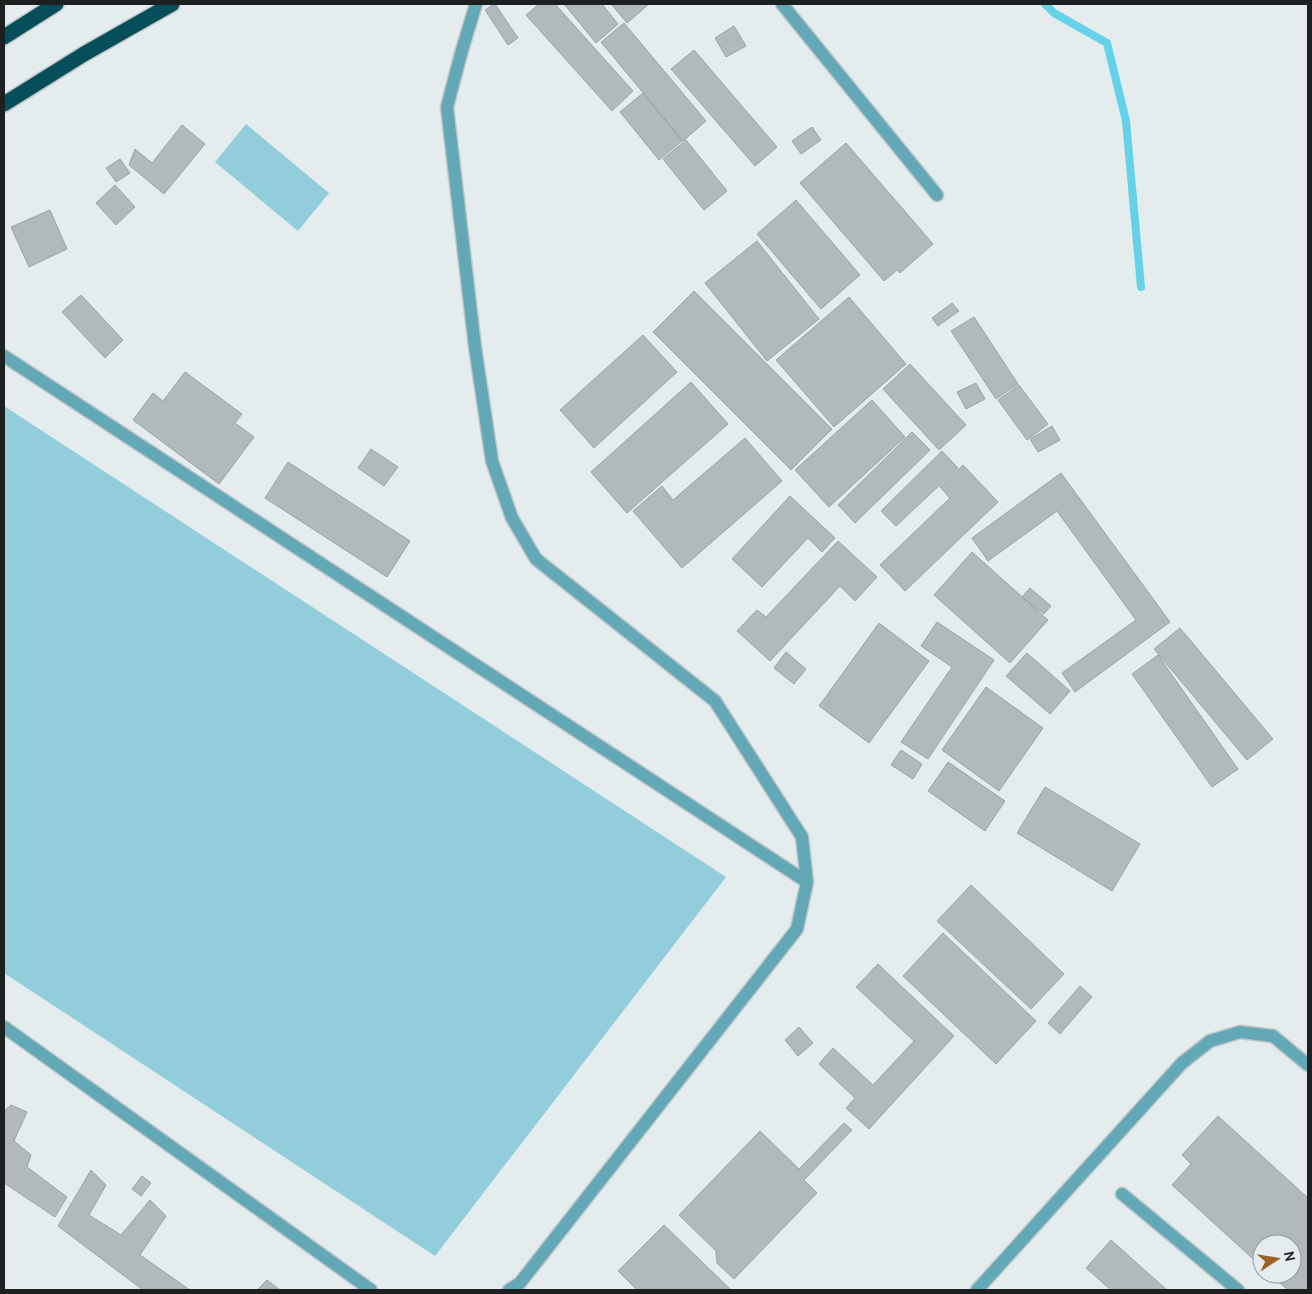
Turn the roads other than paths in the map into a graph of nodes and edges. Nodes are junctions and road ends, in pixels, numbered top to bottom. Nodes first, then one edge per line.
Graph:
1 (54, 4) edge
2 (172, 4) edge
3 (476, 4) edge
4 (782, 4) edge
5 (4, 31) edge
6 (4, 37) edge
7 (4, 104) edge
8 (937, 195) dead end
9 (4, 356) edge
10 (808, 882) junction
11 (4, 1027) edge
12 (1308, 1065) edge
13 (1122, 1194) dead end
14 (372, 1290) edge
15 (509, 1290) edge
16 (977, 1290) edge
17 (1238, 1290) edge

1 - 5 highway
1 - 6 highway
2 - 7 highway
3 - 10 street
4 - 8 street
9 - 10 street
10 - 15 street
11 - 14 street
12 - 16 street
13 - 17 street

